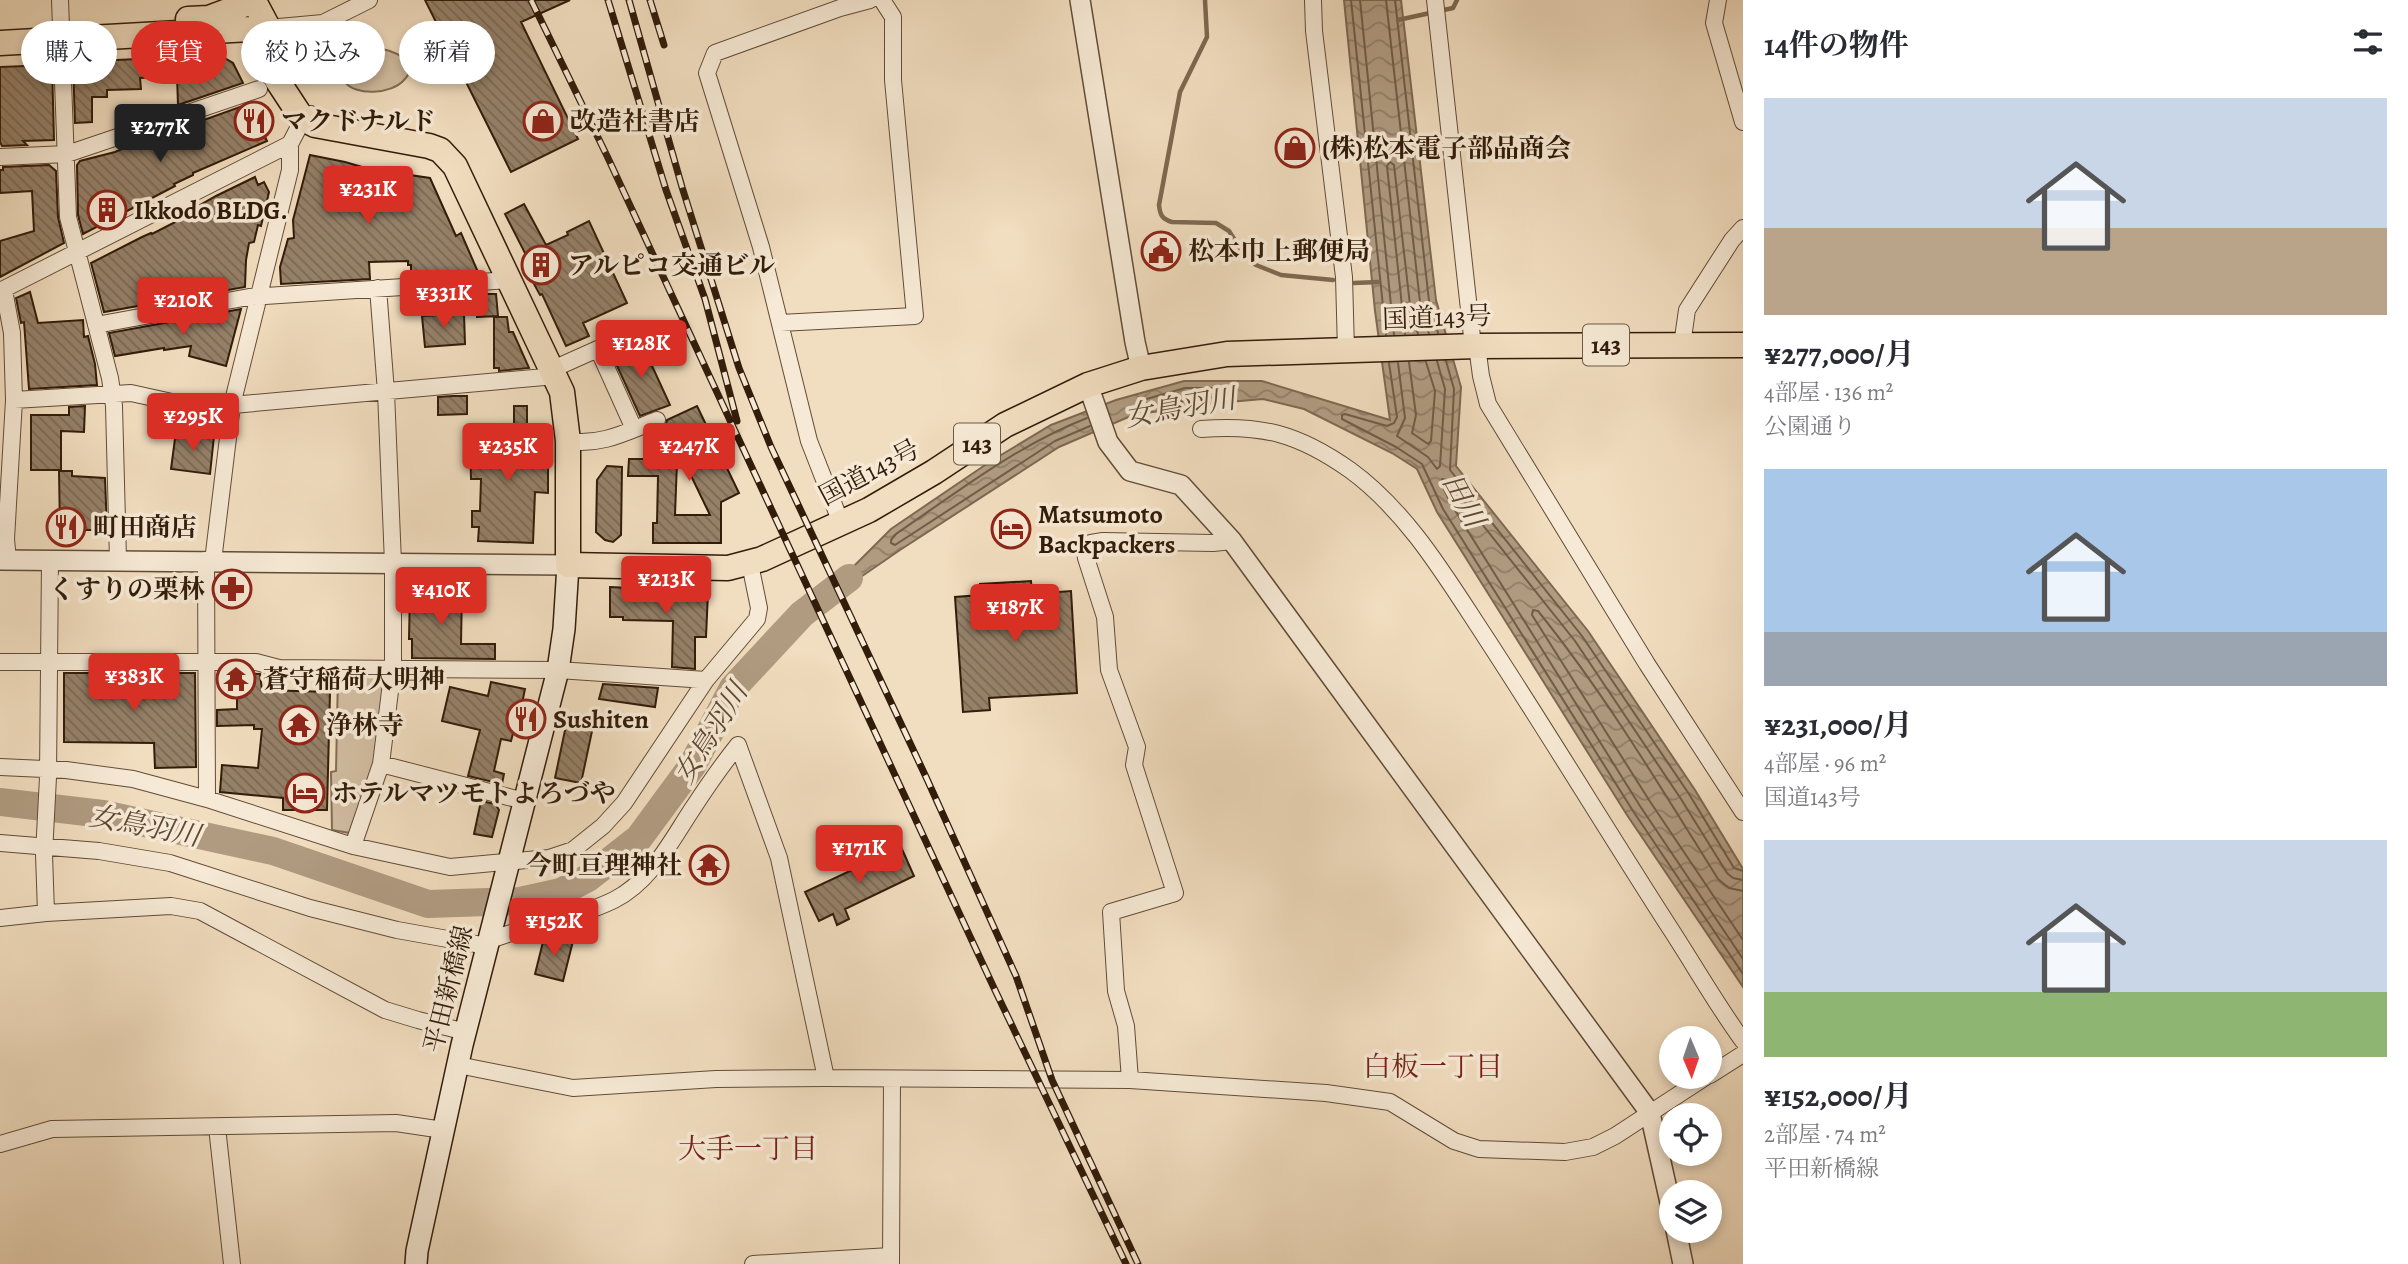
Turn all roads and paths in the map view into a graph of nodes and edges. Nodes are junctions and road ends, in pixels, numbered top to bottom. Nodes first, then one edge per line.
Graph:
1 (60, 0) edge
2 (369, 0) edge
3 (870, 0) edge
4 (882, 0) edge
5 (1080, 0) edge
6 (1313, 0) edge
7 (1435, 0) edge
8 (1718, 0) edge
9 (247, 2) edge
10 (61, 21) edge
11 (255, 21) edge
12 (327, 21) edge
13 (117, 27) edge
14 (0, 29) edge
15 (241, 29) edge
16 (21, 30) edge
17 (117, 32) edge
18 (21, 40) edge
19 (0, 43) edge
20 (64, 84) edge
21 (293, 84) edge
22 (259, 89) dead end
23 (314, 119) junction
24 (1743, 122) edge
25 (290, 144) junction
26 (67, 154) junction
27 (0, 157) edge
28 (1743, 228) edge
29 (76, 251) junction
30 (511, 280) junction
31 (378, 288) junction
32 (2, 290) edge
33 (259, 296) junction
34 (780, 323) junction
35 (96, 325) junction
36 (629, 335) dead end
37 (1682, 345) junction
38 (1743, 345) edge
39 (1473, 346) junction
40 (598, 349) junction
41 (1351, 350) junction
42 (1141, 368) junction
43 (554, 373) junction
44 (386, 392) junction
45 (1091, 392) junction
46 (112, 395) junction
47 (14, 400) junction
48 (232, 405) junction
49 (657, 420) dead end
50 (634, 429) junction
51 (1200, 429) dead end
52 (568, 441) junction
53 (841, 523) junction
54 (1232, 541) junction
55 (4, 560) edge
56 (50, 560) junction
57 (118, 560) junction
58 (210, 561) junction
59 (393, 563) junction
60 (750, 564) junction
61 (568, 565) junction
62 (50, 662) junction
63 (0, 663) edge
64 (208, 663) junction
65 (393, 667) junction
66 (558, 670) junction
67 (706, 680) junction
68 (381, 764) junction
69 (0, 767) edge
70 (48, 777) junction
71 (207, 799) junction
72 (524, 801) junction
73 (1743, 812) edge
74 (45, 842) junction
75 (0, 843) edge
76 (353, 845) junction
77 (506, 869) junction
78 (46, 913) junction
79 (0, 918) edge
80 (489, 938) junction
81 (466, 1032) junction
82 (1743, 1041) edge
83 (1743, 1054) edge
84 (458, 1065) junction
85 (1722, 1067) edge
86 (825, 1078) junction
87 (892, 1080) junction
88 (1130, 1080) junction
89 (1687, 1089) edge
90 (1650, 1112) junction
91 (217, 1127) junction
92 (443, 1130) junction
93 (0, 1144) edge
94 (1665, 1180) edge
95 (1679, 1243) edge
96 (891, 1260) edge
97 (232, 1264) edge
98 (416, 1264) edge
99 (753, 1264) edge
100 (1683, 1264) edge

1 - 10 street
2 - 12 street
3 - 34 street
4 - 34 street
5 - 42 street
6 - 41 street
7 - 39 street
8 - 24 street
9 - 11 highway
9 - 13 highway
14 - 16 highway
15 - 17 highway
18 - 19 highway
20 - 26 street
21 - 23 highway
22 - 26 street
23 - 25 street
23 - 30 highway
25 - 29 street
25 - 33 street
26 - 27 street
26 - 29 street
28 - 37 street
29 - 32 street
29 - 35 street
30 - 31 street
30 - 43 highway
31 - 33 street
31 - 44 street
32 - 47 street
33 - 35 street
33 - 48 street
34 - 53 street
35 - 46 street
36 - 40 street
37 - 38 highway, 国道143号 / 143
37 - 39 highway, 国道143号 / 143
39 - 41 highway, 国道143号 / 143
39 - 73 street
40 - 43 street
40 - 50 street
41 - 42 highway, 国道143号 / 143
42 - 45 highway, 国道143号 / 143
43 - 44 street
43 - 52 highway
44 - 48 street
44 - 59 street
45 - 53 highway, 国道143号 / 143
45 - 54 street
46 - 47 street
46 - 48 street
46 - 57 street
47 - 55 street
48 - 58 street
49 - 50 street
50 - 52 street
51 - 82 street
52 - 61 highway
53 - 60 highway, 国道143号 / 143
54 - 88 street
54 - 90 street
55 - 56 street
56 - 57 street
56 - 62 street
57 - 58 street
58 - 59 street
58 - 64 street
59 - 61 street
59 - 65 street
60 - 61 highway, 国道143号 / 143
60 - 67 street
61 - 66 main road, 平田新橋線
62 - 63 street
62 - 64 street
62 - 70 street
64 - 65 street
64 - 71 street
65 - 66 street
65 - 68 street
66 - 67 street
66 - 72 main road, 平田新橋線
67 - 77 street
68 - 72 street
68 - 76 street
69 - 70 street
70 - 71 street
70 - 74 street
71 - 76 street
72 - 77 main road, 平田新橋線
74 - 75 street
74 - 78 street
74 - 80 street
76 - 77 street
77 - 80 main road, 平田新橋線
78 - 79 street
78 - 81 street
80 - 81 main road, 平田新橋線
80 - 86 street
81 - 84 main road, 平田新橋線
83 - 85 street
84 - 86 street
84 - 92 main road, 平田新橋線
86 - 87 street
87 - 88 street
87 - 96 street
88 - 90 street
89 - 90 street
90 - 94 street
91 - 92 street
91 - 93 street
91 - 97 street
92 - 98 main road, 平田新橋線
95 - 100 street
96 - 99 street

